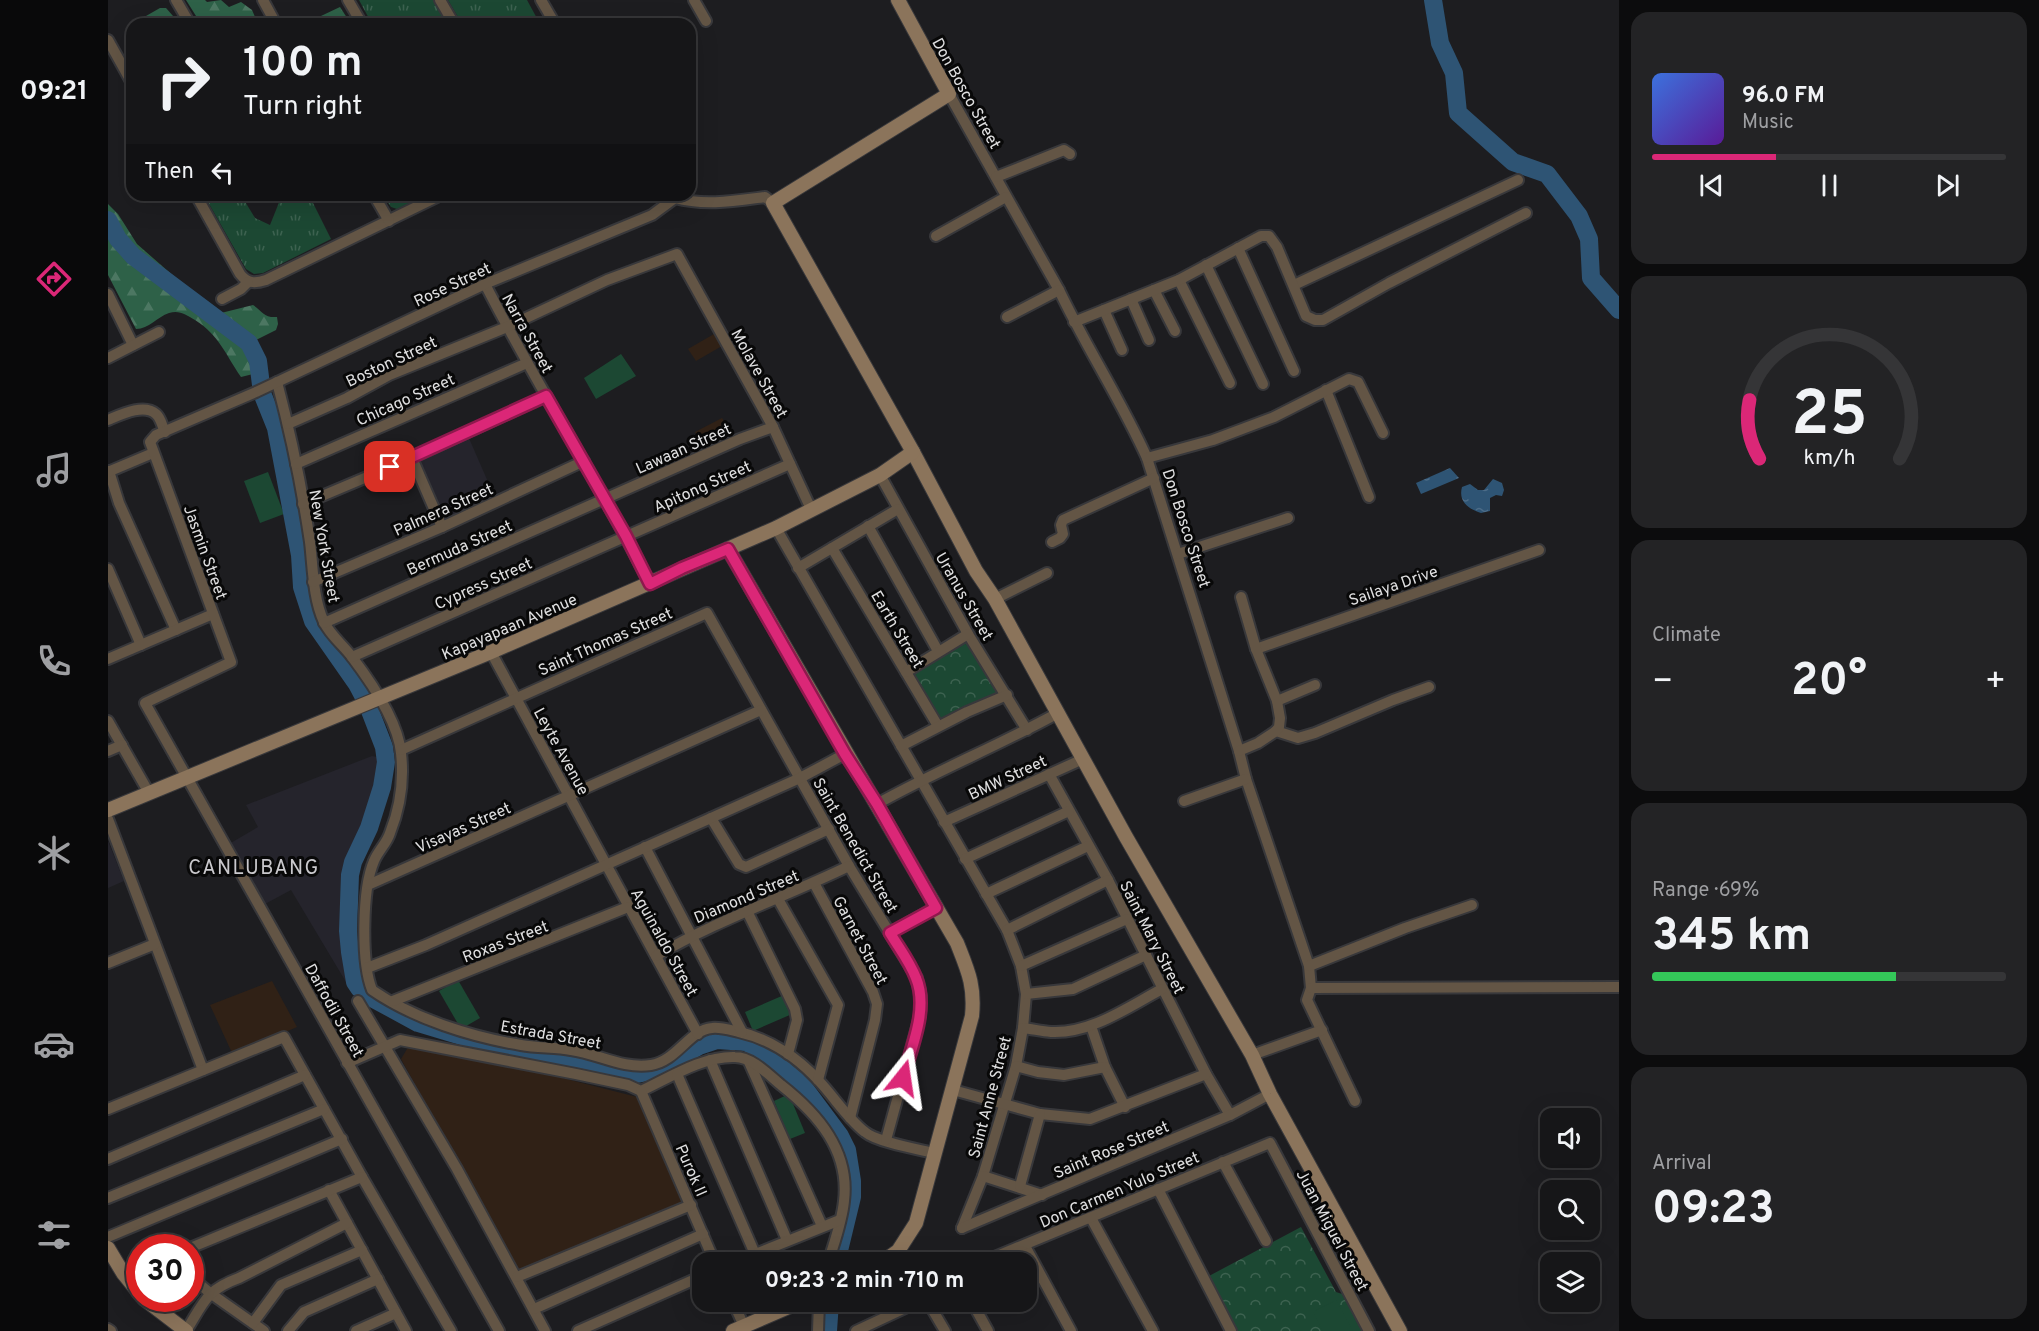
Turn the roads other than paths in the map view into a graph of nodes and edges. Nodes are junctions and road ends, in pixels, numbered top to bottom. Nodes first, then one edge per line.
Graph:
1 (176, 0) edge
2 (263, 0) edge
3 (348, 0) edge
4 (440, 0) edge
5 (541, 0) edge
6 (694, 0) edge
7 (898, 0) edge
8 (186, 18) edge
9 (273, 18) edge
10 (358, 18) edge
11 (450, 18) edge
12 (552, 18) edge
13 (706, 21) dead end
14 (108, 40) edge
15 (126, 72) edge
16 (949, 94) junction
17 (1070, 154) dead end
18 (996, 177) junction
19 (1518, 180) dead end
20 (1006, 197) junction
21 (198, 201) edge
22 (377, 201) edge
23 (429, 201) edge
24 (671, 201) edge
25 (687, 201) edge
26 (772, 203) junction
27 (1526, 213) dead end
28 (389, 221) junction
29 (936, 236) dead end
30 (1238, 248) junction
31 (677, 254) joint
32 (1206, 265) junction
33 (1179, 280) junction
34 (248, 282) junction
35 (485, 284) junction
36 (1294, 285) junction
37 (1059, 290) junction
38 (1154, 290) junction
39 (108, 294) edge
40 (222, 299) dead end
41 (1131, 299) junction
42 (1104, 310) junction
43 (1007, 317) dead end
44 (1074, 322) junction
45 (507, 327) junction
46 (1174, 331) dead end
47 (159, 332) dead end
48 (1149, 340) dead end
49 (133, 345) junction
50 (1122, 350) dead end
51 (108, 358) edge
52 (527, 363) junction
53 (1294, 371) dead end
54 (1230, 383) dead end
55 (272, 384) junction
56 (1263, 384) dead end
57 (1326, 390) junction
58 (546, 396) junction
59 (108, 420) edge
60 (288, 424) junction
61 (773, 427) junction
62 (165, 432) junction
63 (1383, 433) dead end
64 (913, 452) junction
65 (153, 453) junction
66 (412, 458) junction
67 (1148, 458) junction
68 (584, 461) junction
69 (296, 464) junction
70 (790, 464) junction
71 (109, 472) edge
72 (880, 475) junction
73 (1154, 478) junction
74 (1369, 497) dead end
75 (606, 499) junction
76 (303, 504) junction
77 (811, 509) junction
78 (898, 509) junction
79 (1288, 518) dead end
80 (867, 526) junction
81 (442, 527) junction
82 (776, 528) junction
83 (626, 536) junction
84 (1052, 542) dead end
85 (832, 548) junction
86 (728, 549) junction
87 (1539, 550) dead end
88 (1178, 554) junction
89 (798, 568) junction
90 (108, 569) edge
91 (1047, 573) dead end
92 (314, 582) junction
93 (650, 584) junction
94 (1240, 597) dead end
95 (994, 599) junction
96 (707, 613) joint
97 (213, 614) junction
98 (324, 623) junction
99 (176, 630) junction
100 (968, 634) junction
101 (141, 645) junction
102 (1256, 649) junction
103 (938, 651) junction
104 (490, 652) junction
105 (352, 657) junction
106 (108, 659) edge
107 (906, 672) junction
108 (1315, 685) dead end
109 (1429, 687) dead end
110 (1007, 695) junction
111 (516, 697) junction
112 (1277, 701) junction
113 (372, 702) junction
114 (145, 703) joint
115 (761, 710) junction
116 (1058, 714) junction
117 (108, 721) edge
118 (938, 726) junction
119 (1027, 730) junction
120 (1276, 731) junction
121 (122, 745) junction
122 (901, 746) junction
123 (401, 750) junction
124 (108, 751) edge
125 (1239, 751) junction
126 (845, 754) junction
127 (1083, 759) junction
128 (1049, 774) junction
129 (186, 777) junction
130 (800, 778) junction
131 (1246, 779) junction
132 (920, 780) junction
133 (148, 793) junction
134 (570, 795) junction
135 (1184, 801) dead end
136 (877, 804) junction
137 (108, 810) edge
138 (1069, 811) junction
139 (711, 818) junction
140 (108, 819) edge
141 (944, 822) junction
142 (829, 829) junction
143 (1088, 846) junction
144 (645, 847) junction
145 (965, 859) junction
146 (607, 864) junction
147 (849, 866) junction
148 (1108, 880) junction
149 (814, 883) junction
150 (368, 885) junction
151 (986, 894) junction
152 (778, 898) junction
153 (1472, 905) dead end
154 (628, 908) junction
155 (936, 908) junction
156 (747, 911) junction
157 (1127, 919) junction
158 (1007, 930) junction
159 (890, 933) junction
160 (690, 936) junction
161 (155, 944) junction
162 (1146, 955) junction
163 (656, 956) junction
164 (108, 963) edge
165 (1021, 966) junction
166 (1309, 966) junction
167 (367, 968) junction
168 (1619, 987) edge
169 (1311, 988) junction
170 (1162, 989) junction
171 (1026, 994) junction
172 (358, 1001) dead end
173 (393, 1001) junction
174 (1091, 1026) junction
175 (1023, 1028) junction
176 (1322, 1030) junction
177 (742, 1032) junction
178 (698, 1034) junction
179 (384, 1047) junction
180 (788, 1054) junction
181 (1252, 1055) junction
182 (710, 1060) junction
183 (749, 1061) junction
184 (347, 1063) junction
185 (1016, 1066) junction
186 (1105, 1067) junction
187 (202, 1070) junction
188 (677, 1074) junction
189 (1206, 1074) junction
190 (305, 1075) junction
191 (818, 1080) junction
192 (953, 1090) junction
193 (641, 1091) junction
194 (1270, 1094) junction
195 (1355, 1101) dead end
196 (1003, 1105) junction
197 (1125, 1107) junction
198 (108, 1109) edge
199 (324, 1109) junction
200 (1040, 1114) junction
201 (1230, 1115) junction
202 (850, 1118) junction
203 (342, 1139) junction
204 (886, 1140) junction
205 (1270, 1143) joint
206 (934, 1153) junction
207 (108, 1159) edge
208 (1223, 1162) junction
209 (983, 1176) junction
210 (362, 1177) junction
211 (1020, 1186) junction
212 (1158, 1189) junction
213 (329, 1190) junction
214 (1042, 1195) junction
215 (108, 1198) edge
216 (691, 1205) junction
217 (1091, 1218) junction
218 (840, 1220) junction
219 (347, 1223) junction
220 (822, 1226) junction
221 (962, 1228) joint
222 (703, 1234) junction
223 (108, 1237) edge
224 (787, 1240) junction
225 (1266, 1241) dead end
226 (204, 1242) edge
227 (1025, 1246) junction
228 (108, 1248) edge
229 (362, 1250) junction
230 (710, 1252) edge
231 (754, 1252) edge
232 (760, 1252) edge
233 (831, 1252) edge
234 (904, 1252) edge
235 (1009, 1252) edge
236 (126, 1275) edge
237 (517, 1277) junction
238 (378, 1279) junction
239 (692, 1280) edge
240 (204, 1288) edge
241 (210, 1293) junction
242 (534, 1309) junction
243 (161, 1312) edge
244 (735, 1312) edge
245 (778, 1312) edge
246 (819, 1312) edge
247 (897, 1312) edge
248 (934, 1312) edge
249 (978, 1312) edge
250 (396, 1313) junction
251 (252, 1323) junction
252 (739, 1329) edge
253 (186, 1331) edge
254 (264, 1331) edge
255 (288, 1331) edge
256 (356, 1331) edge
257 (406, 1331) edge
258 (451, 1331) edge
259 (499, 1331) edge
260 (545, 1331) edge
261 (578, 1331) edge
262 (818, 1331) edge
263 (856, 1331) edge
264 (945, 1331) edge
265 (988, 1331) edge
266 (1071, 1331) edge
267 (1153, 1331) edge
268 (1231, 1331) edge
269 (1369, 1331) edge
270 (1400, 1331) edge

1 - 8 street
2 - 9 street
3 - 10 street
4 - 11 street
5 - 12 street
6 - 13 street
7 - 16 street, Don Bosco Street
14 - 15 street
16 - 18 street, Don Bosco Street
16 - 26 street
17 - 18 street
18 - 20 street, Don Bosco Street
19 - 36 street
20 - 29 street
20 - 37 street, Don Bosco Street
21 - 34 street
22 - 28 street
23 - 28 street
24 - 35 street, Rose Street
25 - 26 street, Rose Street
26 - 64 street
27 - 36 street
28 - 34 street
30 - 32 street
30 - 36 street
30 - 53 street
31 - 45 street, Boston Street
31 - 61 street, Molave Street
32 - 33 street
32 - 56 street
33 - 38 street
33 - 54 street
34 - 40 street
35 - 45 street, Narra Street
35 - 55 street, Rose Street
37 - 43 street
37 - 44 street, Don Bosco Street
38 - 41 street
38 - 46 street
39 - 49 street
41 - 42 street
41 - 48 street
42 - 44 street
42 - 50 street
44 - 67 street, Don Bosco Street
45 - 52 street, Narra Street
45 - 60 street, Boston Street
47 - 49 street
49 - 51 street
52 - 58 street, Narra Street
52 - 69 street, Chicago Street
55 - 60 street, New York Street
55 - 62 street, Rose Street
57 - 63 street
57 - 67 street
57 - 74 street
58 - 66 street
58 - 68 street, Narra Street
59 - 62 street
60 - 69 street, New York Street
61 - 70 street, Molave Street
61 - 75 street, Lawaan Street
62 - 65 street
64 - 72 street, Kapayapaan Avenue
64 - 95 street
65 - 71 street
65 - 97 street, Jasmin Street
66 - 76 street
66 - 81 street
67 - 73 street, Don Bosco Street
68 - 75 street, Narra Street
68 - 81 street, Palmera Street
69 - 76 street, New York Street
70 - 77 street, Molave Street
70 - 83 street, Apitong Street
71 - 99 street
72 - 77 street, Kapayapaan Avenue
72 - 78 street, Uranus Street
73 - 84 street
73 - 88 street, Don Bosco Street
75 - 83 street, Narra Street
75 - 98 street, Bermuda Street
76 - 92 street, New York Street
77 - 82 street, Kapayapaan Avenue
78 - 80 street
78 - 100 street, Uranus Street
79 - 88 street
80 - 85 street
80 - 103 street
81 - 92 street, Palmera Street
82 - 86 street, Kapayapaan Avenue
82 - 89 street, Saint Anne Street
83 - 93 street, Narra Street
83 - 105 street, Cypress Street
85 - 89 street
85 - 107 street, Earth Street
86 - 93 street, Kapayapaan Avenue
86 - 126 street
87 - 102 street, Sailaya Drive
88 - 125 street, Don Bosco Street
89 - 122 street, Saint Anne Street
90 - 101 street
91 - 95 street
92 - 98 street, New York Street
93 - 104 street, Kapayapaan Avenue
94 - 102 street
95 - 116 street
96 - 111 street, Saint Thomas Street
96 - 115 street, Saint Benedict Street
97 - 99 street
97 - 114 street, Jasmin Street
98 - 105 street, New York Street
99 - 101 street
100 - 103 street
100 - 110 street, Uranus Street
101 - 106 street
102 - 112 street
103 - 107 street
104 - 111 street, Leyte Avenue
104 - 113 street, Kapayapaan Avenue
105 - 113 street, New York Street
107 - 118 street, Earth Street
108 - 112 street
109 - 120 street
110 - 118 street
110 - 119 street, Uranus Street
111 - 123 street, Saint Thomas Street
111 - 134 street, Leyte Avenue
112 - 120 street
113 - 123 street, New York Street
113 - 129 street, Kapayapaan Avenue
114 - 129 street, Daffodil Street
115 - 130 street, Saint Benedict Street
115 - 134 street, Visayas Street
116 - 119 street
116 - 127 street
117 - 121 street
118 - 122 street
119 - 132 street
120 - 125 street
121 - 124 street
121 - 133 street
122 - 132 street, Saint Anne Street
123 - 150 street, New York Street
125 - 131 street, Don Bosco Street
126 - 130 street
126 - 136 street
127 - 128 street, BMW Street
127 - 181 street
128 - 138 street, Saint Mary Street
128 - 141 street, BMW Street
129 - 133 street, Kapayapaan Avenue
129 - 184 street, Daffodil Street
130 - 139 street
130 - 142 street, Saint Benedict Street
131 - 135 street
131 - 166 street, Don Bosco Street
132 - 136 street
132 - 141 street, Saint Anne Street
133 - 137 street, Kapayapaan Avenue
134 - 146 street, Leyte Avenue
134 - 150 street, Visayas Street
136 - 155 street
138 - 143 street, Saint Mary Street
138 - 145 street
139 - 142 street
139 - 144 street
140 - 161 street
141 - 145 street, Saint Anne Street
142 - 147 street, Saint Benedict Street
143 - 148 street, Saint Mary Street
143 - 151 street
144 - 146 street
144 - 160 street
145 - 151 street, Saint Anne Street
146 - 154 street, Aguinaldo Street
146 - 167 street
147 - 149 street, Diamond Street
147 - 159 street, Saint Benedict Street
148 - 157 street, Saint Mary Street
148 - 158 street
149 - 152 street, Diamond Street
149 - 202 street, Garnet Street
150 - 167 street, Estrada Street
151 - 158 street, Saint Anne Street
152 - 156 street, Diamond Street
152 - 191 street
153 - 166 street
154 - 163 street, Aguinaldo Street
154 - 173 street, Roxas Street
155 - 159 street
155 - 192 street
156 - 160 street, Diamond Street
156 - 180 street
157 - 162 street, Saint Mary Street
157 - 165 street
158 - 165 street, Saint Anne Street
159 - 204 street, Saint Benedict Street
160 - 163 street, Diamond Street
160 - 177 street
161 - 164 street
161 - 187 street
162 - 170 street, Saint Mary Street
162 - 171 street
163 - 178 street, Aguinaldo Street
165 - 171 street, Saint Anne Street
166 - 169 street, Don Bosco Street
167 - 173 street, Estrada Street
168 - 169 street
169 - 176 street, Don Bosco Street
170 - 174 street
170 - 189 street, Saint Mary Street
171 - 175 street, Saint Anne Street
172 - 179 street
173 - 178 street, Estrada Street
174 - 175 street
174 - 186 street
175 - 185 street, Saint Anne Street
176 - 181 street
176 - 195 street, Don Bosco Street
177 - 178 street
177 - 180 street
179 - 184 street
179 - 193 street
179 - 237 street
180 - 191 street
181 - 194 street
182 - 183 street
182 - 188 street
182 - 224 street
183 - 218 street
183 - 220 street
184 - 259 street, Daffodil Street
185 - 186 street
185 - 196 street, Saint Anne Street
186 - 197 street
187 - 190 street
187 - 198 street
188 - 193 street
188 - 231 street
189 - 197 street
189 - 201 street, Saint Mary Street
190 - 199 street
190 - 207 street
191 - 202 street
192 - 196 street
192 - 206 street
193 - 216 street, Purok II
194 - 201 street, Saint Rose Street
194 - 270 street
196 - 200 street
196 - 209 street, Saint Anne Street
197 - 200 street
199 - 203 street
199 - 215 street
200 - 211 street
201 - 214 street, Saint Rose Street
202 - 204 street
203 - 210 street
203 - 223 street
204 - 206 street
205 - 208 street, Don Carmen Yulo Street
205 - 269 street, Juan Miguel Street
206 - 234 street
208 - 212 street, Don Carmen Yulo Street
208 - 225 street
209 - 211 street
209 - 221 street, Saint Anne Street
210 - 213 street
210 - 258 street
211 - 214 street
212 - 217 street, Don Carmen Yulo Street
212 - 268 street
213 - 219 street
213 - 226 street
214 - 221 street, Saint Rose Street
216 - 222 street, Purok II
216 - 237 street
217 - 227 street, Don Carmen Yulo Street
217 - 267 street
218 - 220 street
218 - 233 street
219 - 229 street
219 - 241 street
220 - 224 street
222 - 230 street, Purok II
222 - 242 street
224 - 232 street
227 - 235 street, Don Carmen Yulo Street
227 - 266 street
228 - 236 street
229 - 238 street
229 - 251 street
237 - 242 street
238 - 250 street
238 - 255 street
239 - 261 street
240 - 241 street
241 - 251 street
241 - 253 street
242 - 260 street
243 - 253 street
244 - 252 street
245 - 252 street
246 - 262 street
247 - 263 street
248 - 264 street
249 - 265 street
250 - 256 street
250 - 257 street
251 - 254 street

